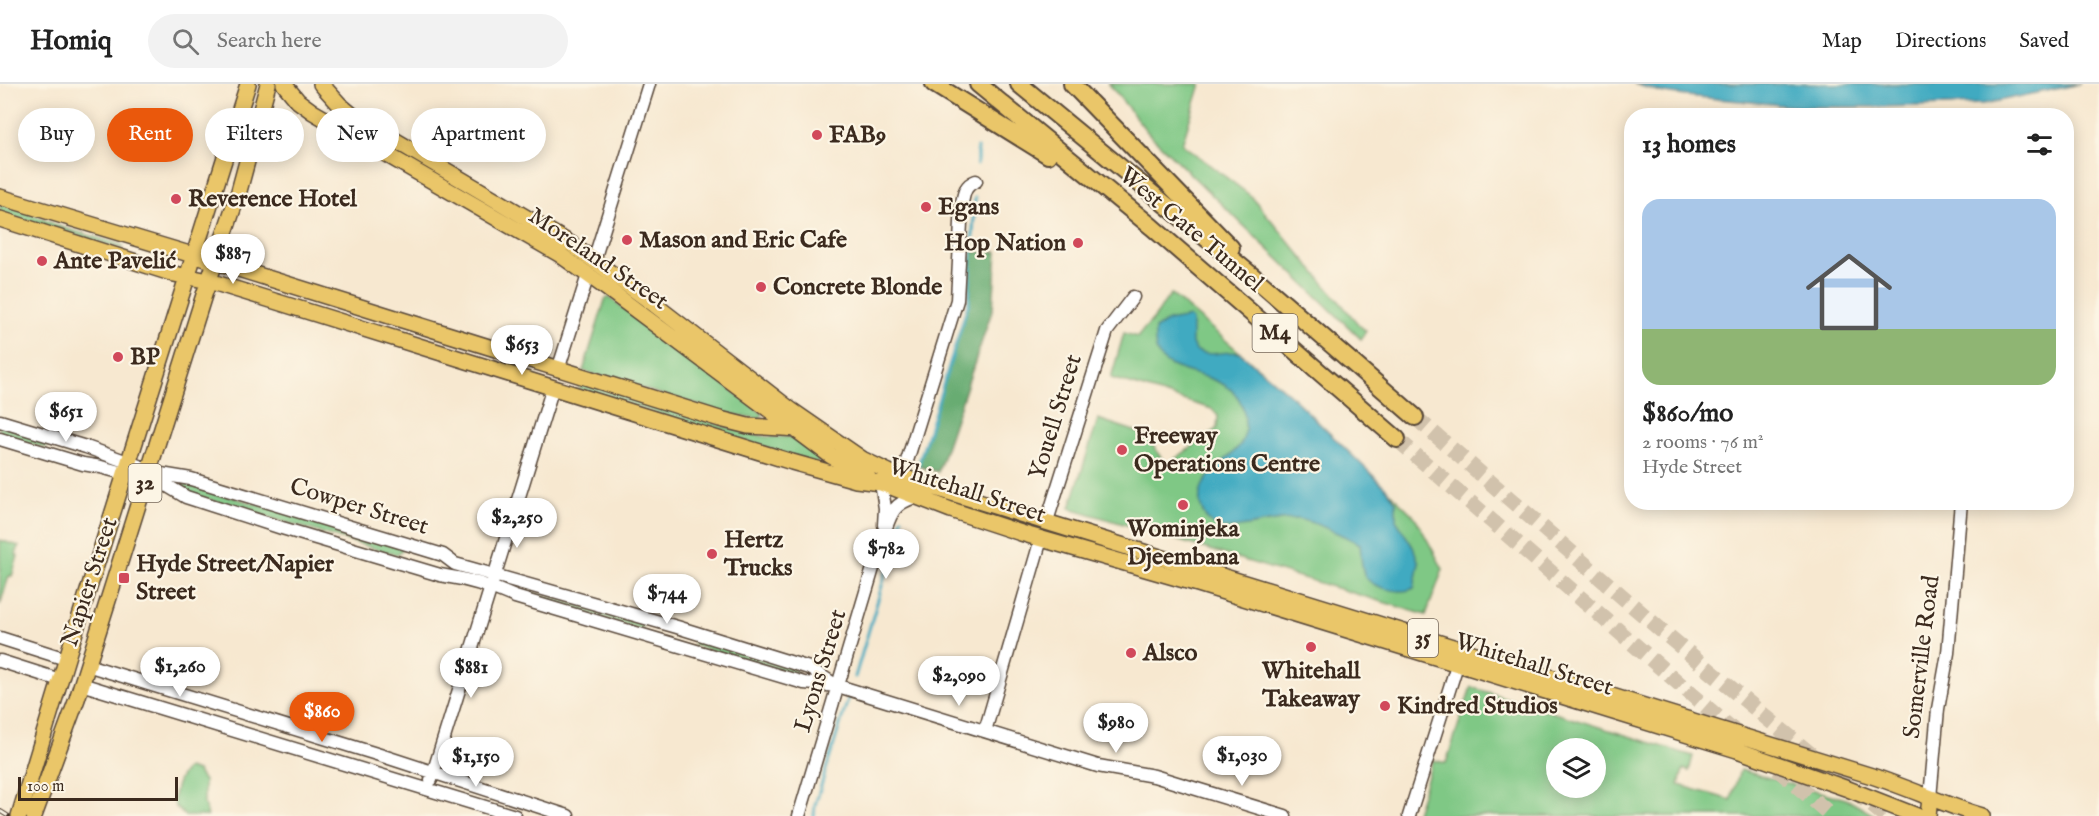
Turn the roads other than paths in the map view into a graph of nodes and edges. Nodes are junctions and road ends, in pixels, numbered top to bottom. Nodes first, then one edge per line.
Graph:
1 (248, 84) edge
2 (268, 84) edge
3 (284, 84) edge
4 (321, 84) edge
5 (650, 84) edge
6 (934, 84) edge
7 (978, 84) edge
8 (1019, 84) edge
9 (1078, 90) edge
10 (1044, 146) junction
11 (976, 181) dead end
12 (0, 197) edge
13 (499, 200) junction
14 (0, 219) edge
15 (134, 237) junction
16 (559, 254) junction
17 (193, 256) junction
18 (128, 259) junction
19 (594, 260) junction
20 (216, 262) junction
21 (588, 275) junction
22 (187, 276) junction
23 (1256, 279) junction
24 (209, 281) junction
25 (1133, 297) dead end
26 (558, 370) junction
27 (553, 387) junction
28 (1415, 417) tunnel mouth
29 (0, 421) edge
30 (793, 429) junction
31 (0, 439) edge
32 (1397, 439) tunnel mouth
33 (60, 440) junction
34 (834, 440) junction
35 (55, 456) junction
36 (126, 468) junction
37 (147, 475) junction
38 (902, 477) junction
39 (881, 483) junction
40 (915, 497) junction
41 (1960, 510) edge
42 (1047, 521) junction
43 (882, 538) junction
44 (1041, 539) junction
45 (492, 581) junction
46 (1250, 584) junction
47 (1246, 600) junction
48 (0, 638) edge
49 (1461, 650) junction
50 (66, 659) junction
51 (0, 661) edge
52 (87, 665) junction
53 (1457, 665) junction
54 (60, 680) junction
55 (81, 684) junction
56 (838, 686) junction
57 (985, 731) junction
58 (432, 773) junction
59 (428, 789) junction
60 (1930, 798) junction
61 (1897, 812) edge
62 (551, 814) edge
63 (19, 816) edge
64 (34, 816) edge
65 (515, 816) edge
66 (567, 816) edge
67 (799, 816) edge
68 (1285, 816) edge
69 (1409, 816) edge
70 (1917, 816) edge
71 (1928, 816) edge
72 (1982, 816) edge

1 - 17 main road, Napier Street / 32
2 - 20 main road, Napier Street / 32
3 - 16 main road, Moreland Street
4 - 13 main road, Moreland Street
5 - 19 street
6 - 10 highway
7 - 10 highway, West Gate Tunnel / M4
8 - 23 highway, West Gate Tunnel / M4
9 - 23 highway
10 - 32 highway, West Gate Tunnel / M4
11 - 38 street
12 - 15 main road, 35
13 - 16 main road
13 - 19 main road, Moreland Street
14 - 18 main road, Whitehall Street / 35
15 - 17 main road, 35
15 - 18 main road
16 - 21 main road, Moreland Street
17 - 20 main road, 35
17 - 22 main road, Napier Street / 32
18 - 22 main road, Whitehall Street / 35
19 - 21 main road
19 - 34 main road, Moreland Street
20 - 24 main road, Napier Street / 32
20 - 26 main road, 35
21 - 26 street
21 - 30 main road, Moreland Street
22 - 24 main road, Whitehall Street / 35
22 - 36 main road, Napier Street / 32
23 - 28 highway, West Gate Tunnel / M4
24 - 27 main road, Whitehall Street / 35
24 - 37 main road, Napier Street / 32
25 - 42 street, Youell Street
26 - 27 main road
26 - 30 main road, 35
27 - 39 main road, Whitehall Street / 35
27 - 45 street
29 - 33 street, Cowper Street
30 - 34 main road, 35
30 - 39 main road, Moreland Street
31 - 35 street, Cowper Street
33 - 35 street
33 - 36 street, Cowper Street
34 - 38 main road, Whitehall Street / 35
35 - 36 street, Cowper Street
36 - 37 street, Cowper Street
36 - 50 main road, Napier Street / 32
37 - 45 street, Cowper Street
37 - 45 street, Cowper Street
37 - 52 main road, Napier Street / 32
38 - 42 main road, Whitehall Street / 35
39 - 40 main road, Whitehall Street / 35
39 - 43 street, Lyons Street
40 - 43 street, Lyons Street
40 - 44 main road, Whitehall Street / 35
41 - 60 street, Somerville Road
42 - 44 main road, Youell Street
42 - 46 main road, Whitehall Street / 35
43 - 56 street, Lyons Street
44 - 47 main road, Whitehall Street / 35
44 - 57 street, Youell Street
45 - 56 street, Cowper Street
45 - 58 street
46 - 47 main road
46 - 49 main road, Whitehall Street / 35
47 - 53 main road, Whitehall Street / 35
48 - 50 street
49 - 53 main road
49 - 60 main road, Whitehall Street / 35
50 - 52 main road
50 - 54 main road, Napier Street / 32
51 - 54 street
52 - 55 main road, Napier Street / 32
52 - 58 street
53 - 61 main road, Whitehall Street / 35
53 - 69 street
54 - 55 main road
54 - 63 main road, Napier Street / 32
55 - 59 street
55 - 64 main road, Napier Street / 32
56 - 57 street, Cowper Street
56 - 67 street, Lyons Street
57 - 68 street, Cowper Street
58 - 59 street
58 - 62 street
59 - 65 street
60 - 71 main road, Somerville Road
60 - 72 main road, Whitehall Street / 35
61 - 70 main road, Whitehall Street / 35
62 - 66 street

